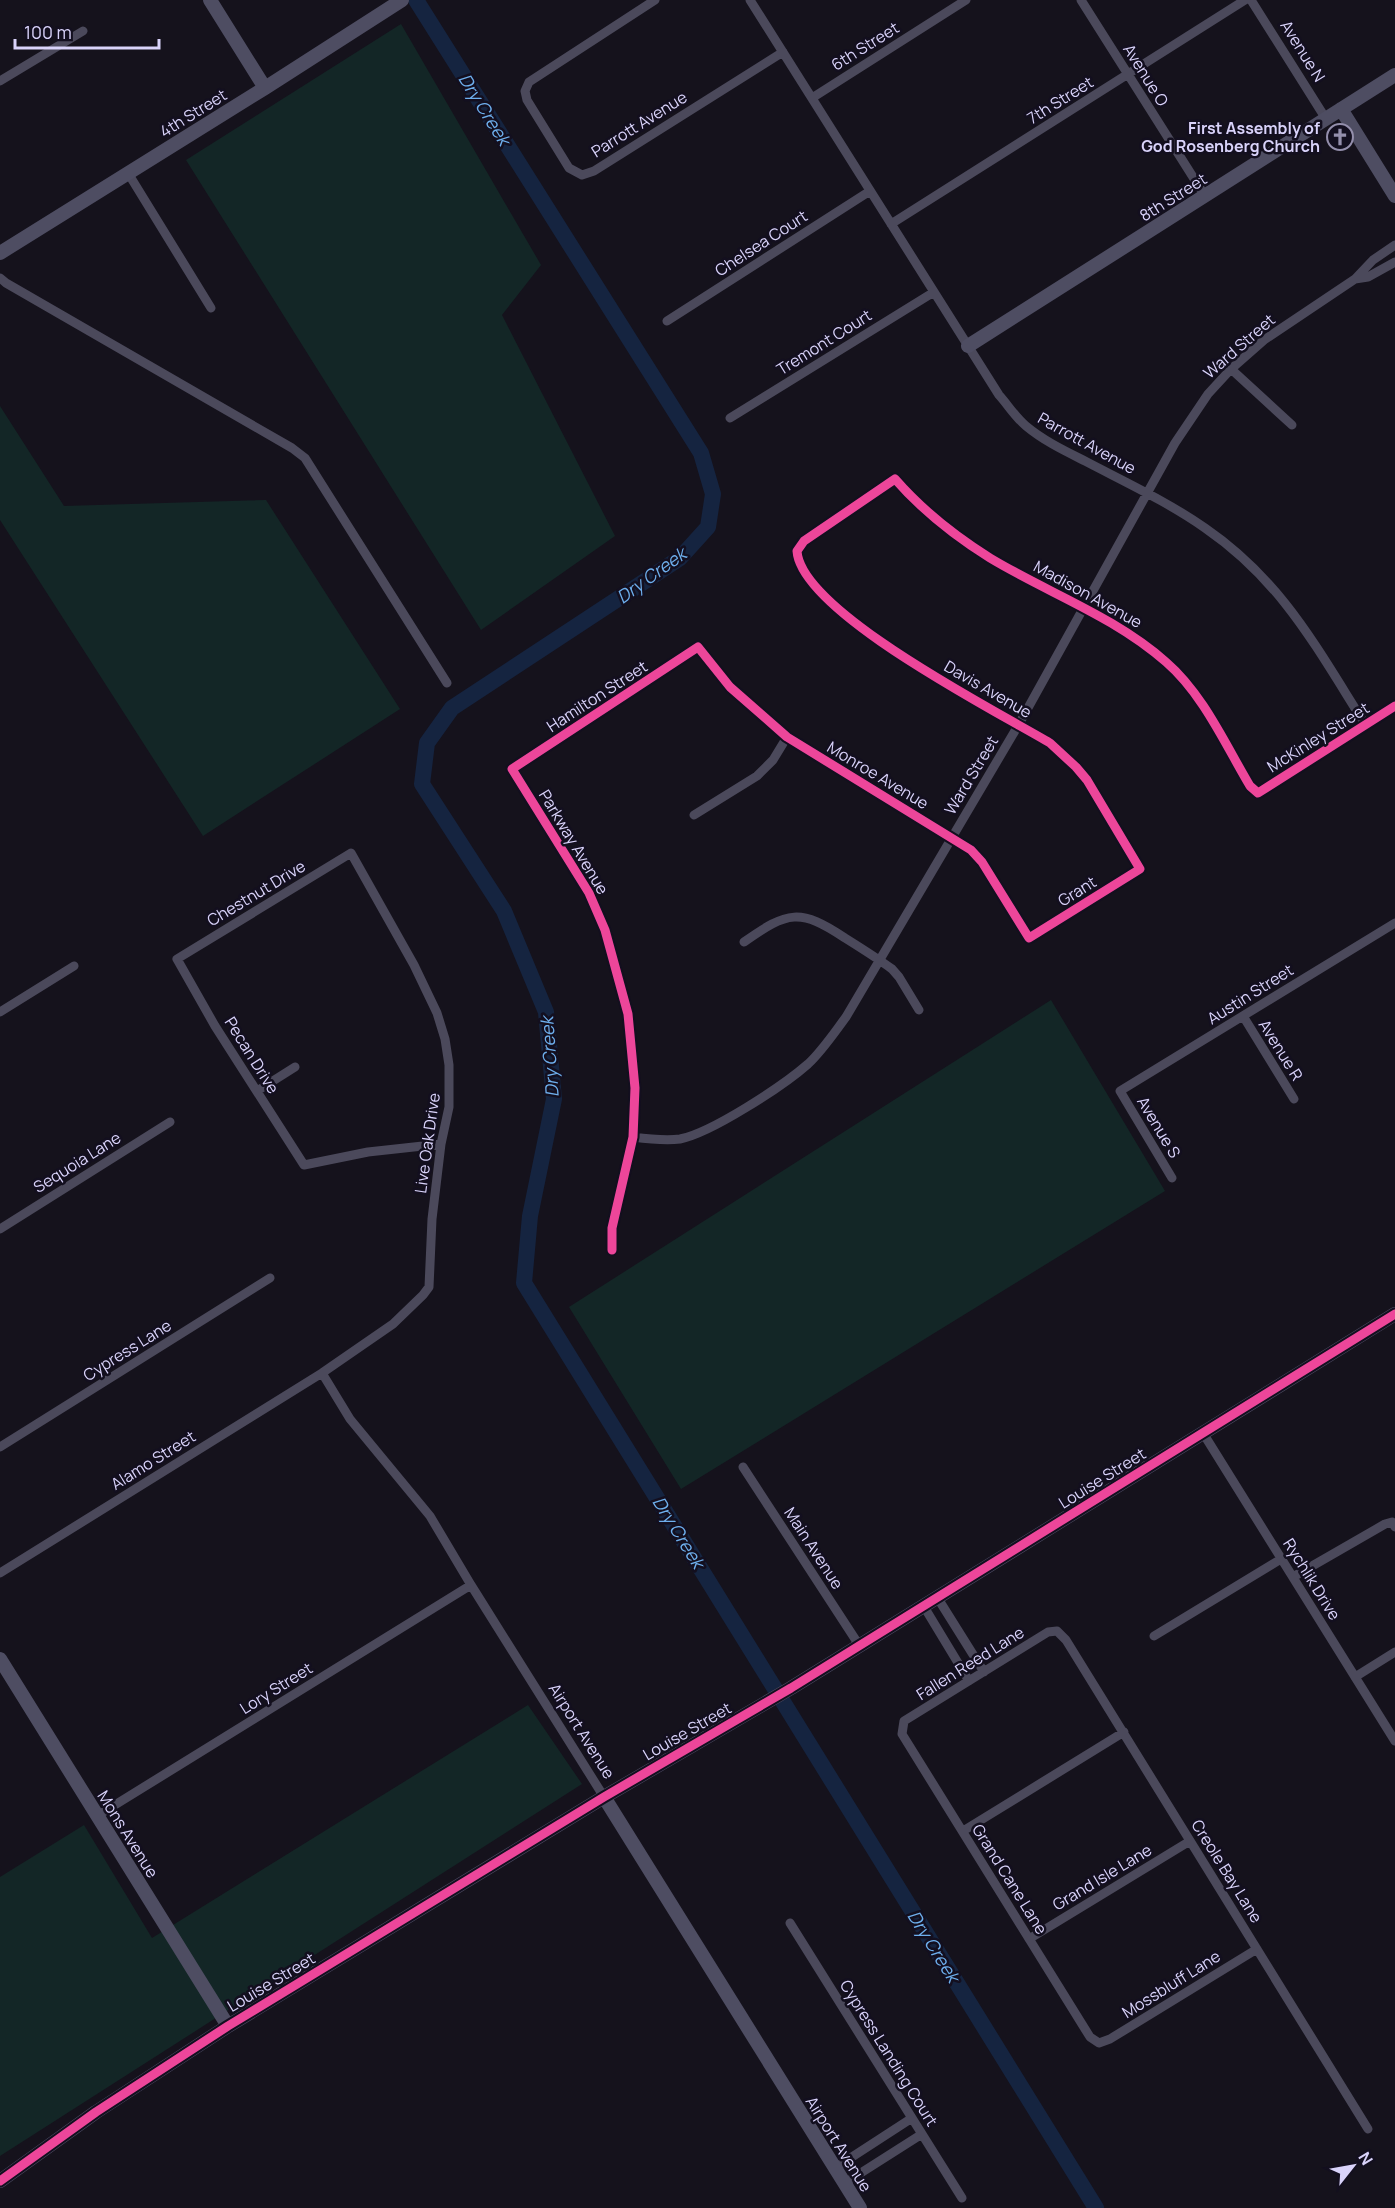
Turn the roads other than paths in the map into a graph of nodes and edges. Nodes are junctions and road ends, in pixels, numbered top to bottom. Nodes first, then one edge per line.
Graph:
1 (210, 0) edge
2 (655, 0) edge
3 (750, 0) edge
4 (966, 0) edge
5 (1081, 0) edge
6 (1245, 0) edge
7 (1251, 0) edge
8 (401, 1) edge
9 (83, 31) dead end
10 (783, 52) junction
11 (1128, 75) junction
12 (1395, 75) edge
13 (0, 81) edge
14 (265, 88) junction
15 (812, 98) junction
16 (1341, 109) junction
17 (1326, 119) junction
18 (128, 173) junction
19 (870, 190) junction
20 (1205, 196) junction
21 (1395, 196) edge
22 (891, 224) junction
23 (1395, 245) edge
24 (0, 253) edge
25 (1395, 262) edge
26 (0, 278) edge
27 (1355, 279) junction
28 (934, 292) junction
29 (211, 308) dead end
30 (667, 321) dead end
31 (968, 346) junction
32 (1231, 369) junction
33 (730, 418) dead end
34 (1292, 425) dead end
35 (895, 479) joint
36 (1147, 494) junction
37 (1084, 608) junction
38 (698, 647) joint
39 (447, 683) dead end
40 (1395, 706) edge
41 (1019, 724) junction
42 (1365, 724) junction
43 (787, 737) junction
44 (513, 769) joint
45 (1257, 793) joint
46 (694, 815) dead end
47 (951, 837) junction
48 (351, 853) joint
49 (1140, 869) joint
50 (1395, 923) edge
51 (1029, 938) joint
52 (744, 942) dead end
53 (177, 959) joint
54 (880, 960) junction
55 (74, 966) dead end
56 (919, 1010) dead end
57 (0, 1012) edge
58 (1243, 1016) junction
59 (295, 1067) dead end
60 (256, 1090) junction
61 (1120, 1091) joint
62 (1294, 1099) dead end
63 (170, 1122) dead end
64 (633, 1137) junction
65 (441, 1144) junction
66 (1172, 1178) dead end
67 (0, 1229) edge
68 (612, 1250) dead end
69 (270, 1278) dead end
70 (1395, 1314) edge
71 (322, 1373) junction
72 (1203, 1433) junction
73 (0, 1447) edge
74 (743, 1467) dead end
75 (1395, 1527) edge
76 (1281, 1559) junction
77 (0, 1574) edge
78 (1293, 1577) junction
79 (471, 1585) junction
80 (937, 1597) junction
81 (922, 1605) junction
82 (1057, 1631) joint
83 (1154, 1636) dead end
84 (859, 1645) junction
85 (1395, 1652) edge
86 (0, 1659) edge
87 (984, 1672) junction
88 (1355, 1677) junction
89 (969, 1681) junction
90 (902, 1726) joint
91 (1124, 1732) junction
92 (1395, 1741) edge
93 (604, 1797) junction
94 (98, 1816) junction
95 (963, 1831) junction
96 (1190, 1841) junction
97 (790, 1923) dead end
98 (1029, 1939) junction
99 (1257, 1949) junction
100 (228, 2026) junction
101 (1099, 2043) joint
102 (912, 2118) junction
103 (1368, 2129) dead end
104 (922, 2134) junction
105 (835, 2168) junction
106 (0, 2181) edge
107 (845, 2183) junction
108 (962, 2198) dead end
109 (860, 2208) edge

1 - 14 street
2 - 10 street, Parrott Avenue
3 - 10 street, Parrott Avenue
4 - 15 street, 6th Street
5 - 11 street, Avenue O
6 - 11 street, 7th Street
7 - 17 street, Avenue N
8 - 14 street, 4th Street
9 - 13 street
10 - 15 street, Parrott Avenue
11 - 20 street, Avenue O
11 - 22 street, 7th Street
12 - 16 street, 8th Street
14 - 18 street, 4th Street
15 - 19 street, Parrott Avenue
16 - 17 street, 8th Street
16 - 21 street
17 - 20 street, 8th Street
18 - 24 street, 4th Street
18 - 29 street
19 - 22 street, Parrott Avenue
19 - 30 street, Chelsea Court
20 - 31 street, 8th Street
22 - 28 street, Parrott Avenue
23 - 27 street, Ward Street
25 - 27 street, Ward Street
26 - 39 street
27 - 32 street, Ward Street
28 - 31 street, Parrott Avenue
28 - 33 street, Tremont Court
31 - 36 street, Parrott Avenue
32 - 34 street
32 - 36 street, Ward Street
35 - 37 street, Madison Avenue
35 - 41 street, Davis Avenue
36 - 37 street, Ward Street
36 - 42 street, Parrott Avenue
37 - 41 street, Ward Street
37 - 45 street, Madison Avenue
38 - 43 street, Monroe Avenue
38 - 44 street, Hamilton Street
40 - 42 street, McKinley Street
41 - 47 street, Ward Street
41 - 49 street, Davis Avenue
42 - 45 street, McKinley Street
43 - 46 street
43 - 47 street, Monroe Avenue
44 - 64 street, Parkway Avenue
47 - 51 street, Monroe Avenue
47 - 54 street, Ward Street
48 - 53 street, Chestnut Drive
48 - 65 street, Live Oak Drive
49 - 51 street, Grant
50 - 58 street, Austin Street
52 - 54 street
53 - 60 street, Pecan Drive
54 - 56 street
54 - 64 street, Ward Street
55 - 57 street
58 - 61 street, Austin Street
58 - 62 street, Avenue R
59 - 60 street
60 - 65 street, Pecan Drive
61 - 66 street, Avenue S
63 - 67 street, Sequoia Lane
64 - 68 street, Parkway Avenue
65 - 71 street, Live Oak Drive
69 - 73 street, Cypress Lane
70 - 72 street, Louise Street
71 - 77 street, Alamo Street
71 - 79 street, Airport Avenue
72 - 76 street, Rychlik Drive
72 - 80 street, Louise Street
74 - 84 street, Main Avenue
75 - 78 street
76 - 78 street, Rychlik Drive
76 - 83 street
78 - 88 street, Rychlik Drive
79 - 93 street, Airport Avenue
79 - 94 street, Lory Street
80 - 81 street, Louise Street
80 - 87 street
81 - 84 street, Louise Street
81 - 89 street
82 - 87 street, Fallen Reed Lane
82 - 91 street, Creole Bay Lane
84 - 93 street, Louise Street
85 - 88 street
86 - 94 street, Mons Avenue
87 - 89 street, Fallen Reed Lane
88 - 92 street, Rychlik Drive
89 - 90 street, Fallen Reed Lane
90 - 95 street, Grand Cane Lane
91 - 95 street
91 - 96 street, Creole Bay Lane
93 - 100 street, Louise Street
93 - 105 street, Airport Avenue
94 - 100 street, Mons Avenue
95 - 98 street, Grand Cane Lane
96 - 98 street, Grand Isle Lane
96 - 99 street, Creole Bay Lane
97 - 102 street, Cypress Landing Court
98 - 101 street, Grand Cane Lane
99 - 101 street, Mossbluff Lane
99 - 103 street, Creole Bay Lane
100 - 106 street, Louise Street
102 - 104 street, Cypress Landing Court
102 - 105 street
104 - 107 street
104 - 108 street, Cypress Landing Court
105 - 107 street, Airport Avenue
107 - 109 street, Airport Avenue

